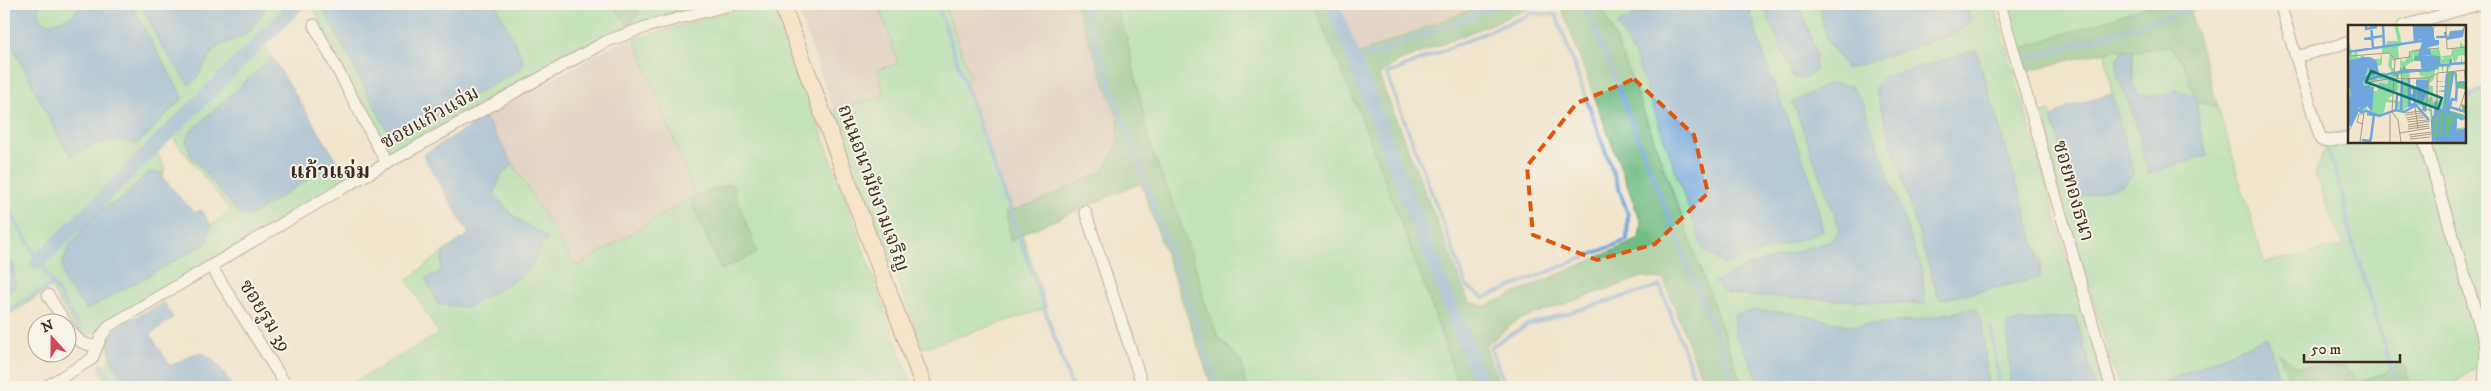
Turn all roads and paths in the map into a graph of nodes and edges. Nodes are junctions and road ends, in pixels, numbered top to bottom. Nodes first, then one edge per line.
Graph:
1 (734, 4) edge
2 (782, 4) edge
3 (2000, 4) edge
4 (2280, 4) edge
5 (2480, 4) edge
6 (314, 25) dead end
7 (2406, 25) edge
8 (2348, 43) edge
9 (2296, 58) junction
10 (2348, 137) edge
11 (2424, 142) edge
12 (387, 164) junction
13 (1085, 211) dead end
14 (211, 266) junction
15 (48, 295) dead end
16 (60, 314) edge
17 (78, 342) edge
18 (97, 346) junction
19 (45, 387) edge
20 (287, 387) edge
21 (924, 387) edge
22 (1143, 387) edge
23 (2111, 387) edge
24 (2484, 387) edge

1 - 12 street, ซอยแก้วแจ่ม
2 - 21 street, ถนนอนามัยงามเจริญ
3 - 23 street, ซอยทองธนา
4 - 9 street
5 - 7 street
6 - 12 street
8 - 9 street
9 - 10 street
11 - 24 street
12 - 14 street, ซอยแก้วแจ่ม
13 - 22 street
14 - 18 street, ซอยแก้วแจ่ม
14 - 20 street, ซอยรูม 39
15 - 16 street
17 - 18 street
18 - 19 street, ซอยแก้วแจ่ม

